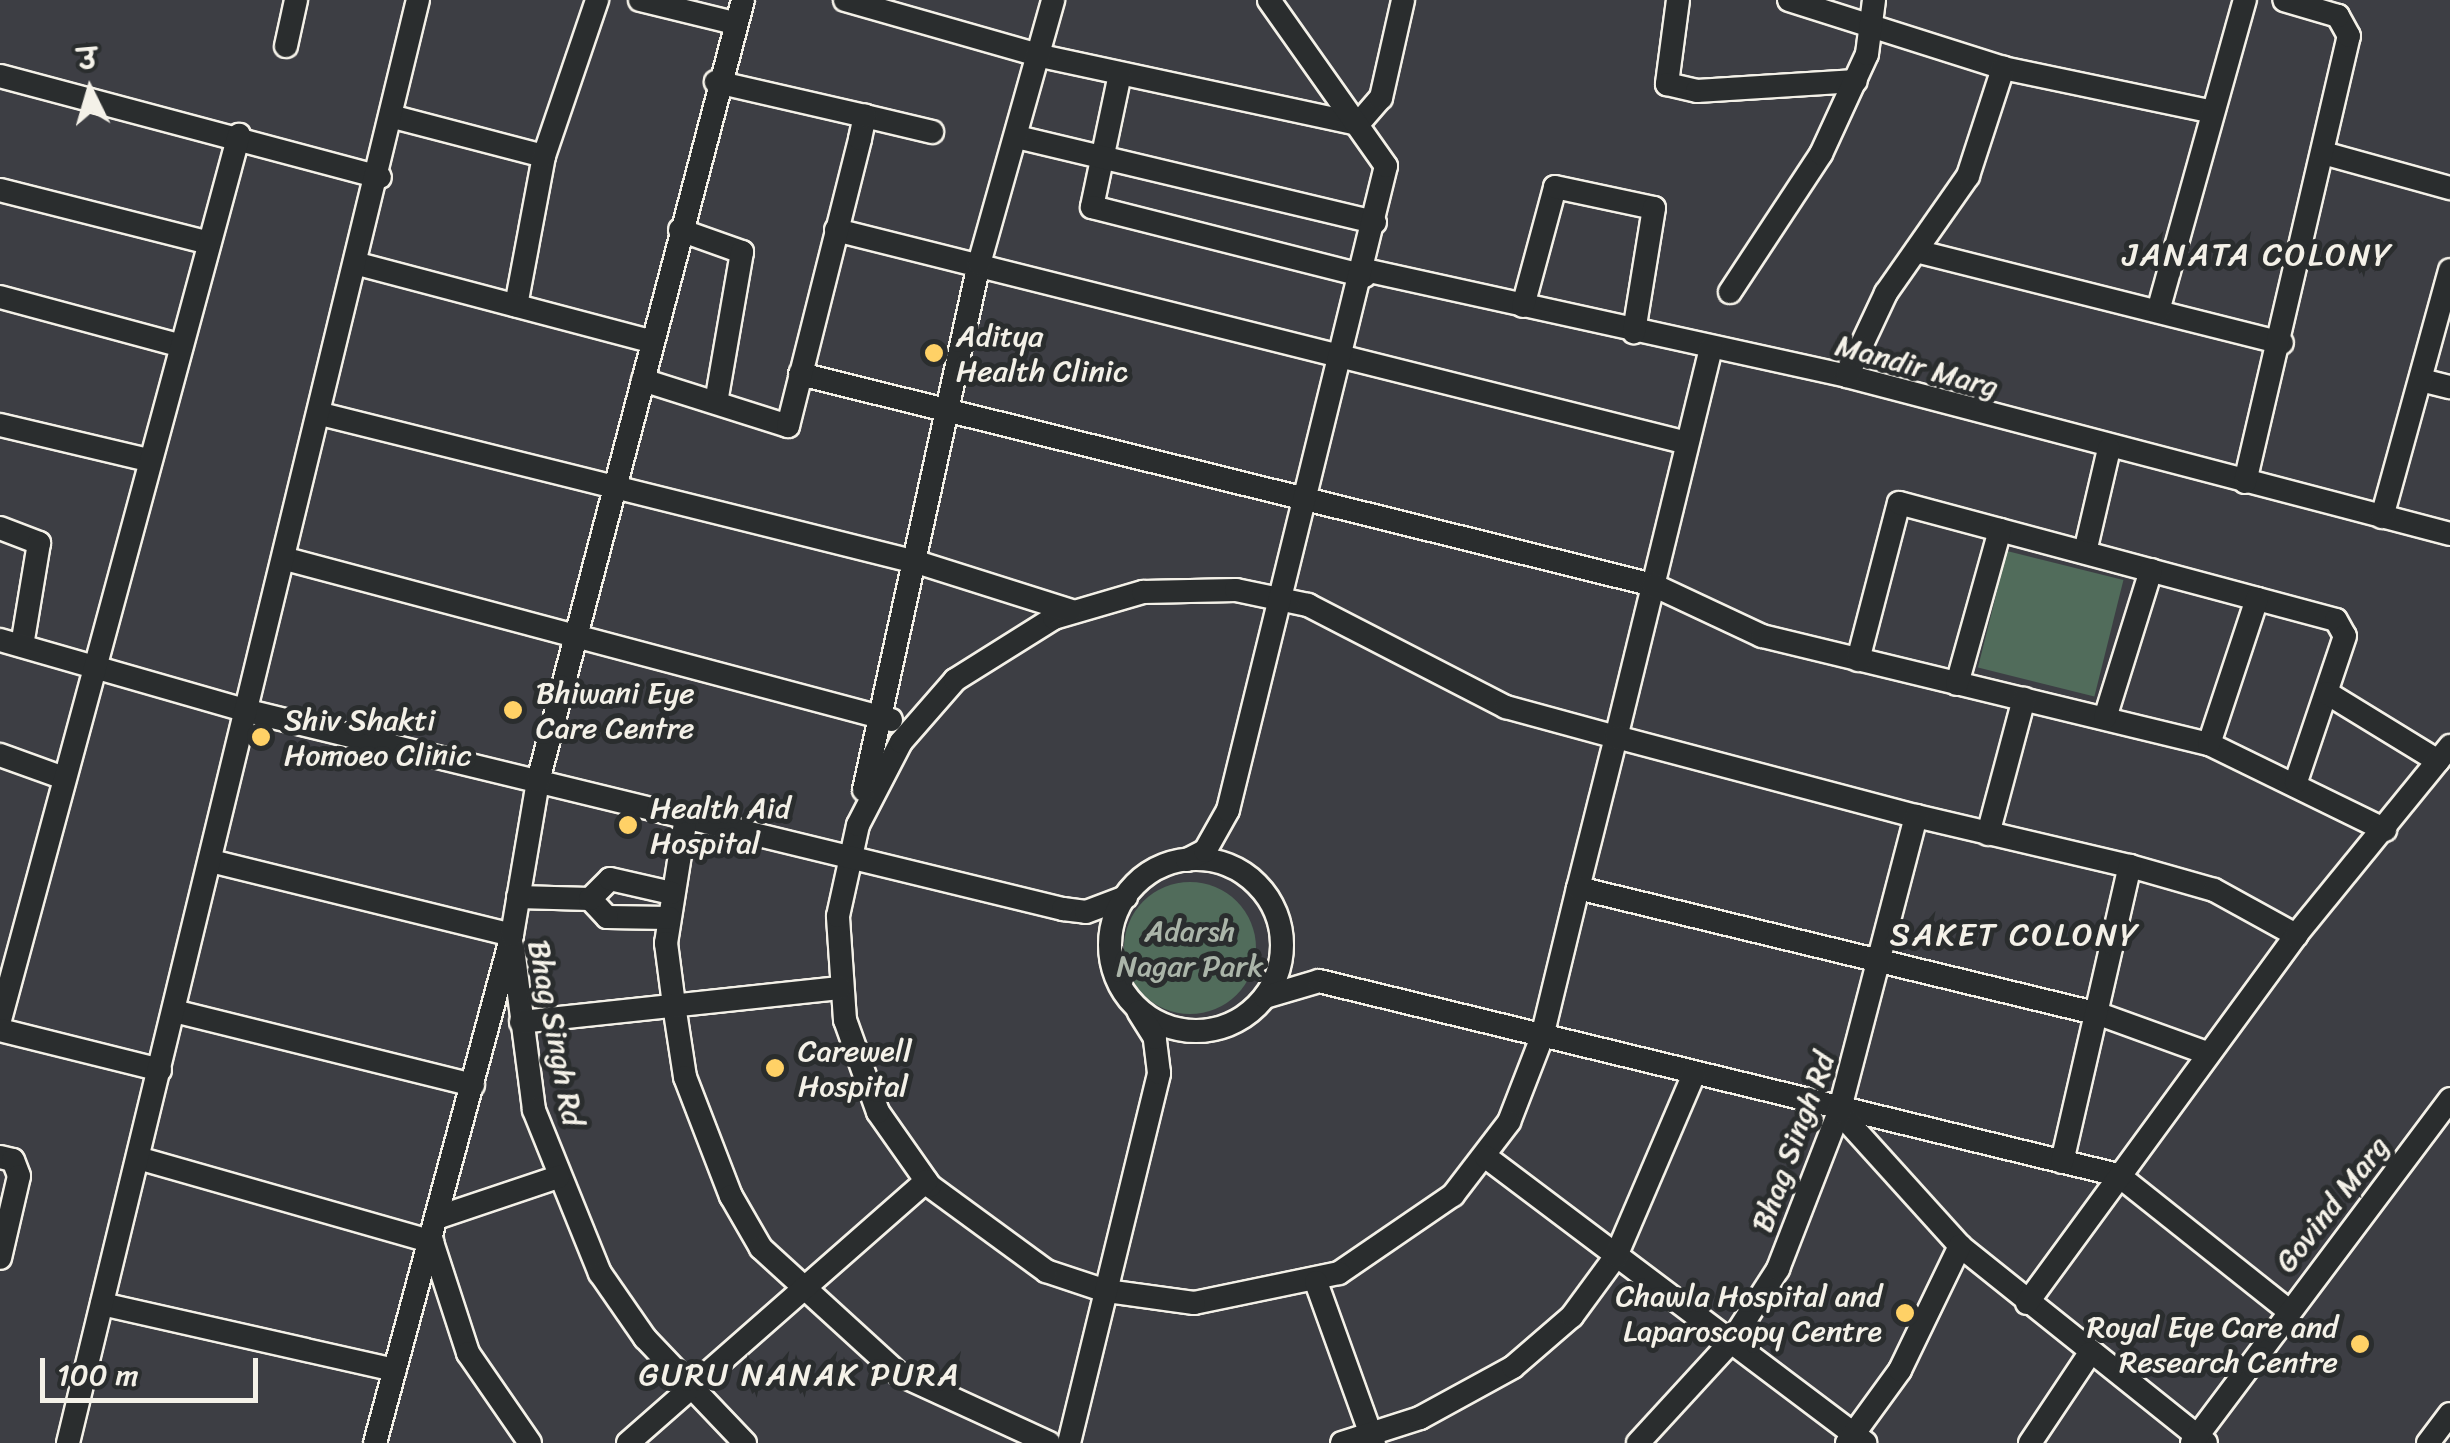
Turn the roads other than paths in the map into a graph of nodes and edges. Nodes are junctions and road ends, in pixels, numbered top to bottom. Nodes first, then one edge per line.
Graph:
1 (296, 0) edge
2 (418, 0) edge
3 (596, 0) edge
4 (640, 0) edge
5 (742, 0) edge
6 (845, 0) edge
7 (1053, 0) edge
8 (1268, 0) edge
9 (1403, 0) edge
10 (1678, 0) edge
11 (1789, 0) edge
12 (1874, 0) edge
13 (2245, 0) edge
14 (2284, 0) edge
15 (734, 23) junction
16 (1871, 27) junction
17 (286, 46) dead end
18 (1041, 56) junction
19 (2003, 68) junction
20 (1120, 74) junction
21 (0, 76) edge
22 (1856, 81) junction
23 (716, 82) junction
24 (2208, 111) junction
25 (865, 116) junction
26 (394, 117) junction
27 (1358, 124) junction
28 (932, 132) dead end
29 (239, 135) junction
30 (1016, 137) junction
31 (2327, 154) junction
32 (544, 156) junction
33 (1101, 157) junction
34 (380, 177) junction
35 (2450, 188) edge
36 (0, 190) edge
37 (1375, 222) junction
38 (680, 230) junction
39 (836, 230) junction
40 (210, 242) junction
41 (1920, 252) junction
42 (358, 264) junction
43 (979, 264) junction
44 (2450, 270) edge
45 (1364, 273) junction
46 (1730, 292) dead end
47 (0, 298) edge
48 (516, 306) junction
49 (1522, 306) junction
50 (2158, 312) junction
51 (1634, 332) junction
52 (653, 342) junction
53 (2282, 344) junction
54 (181, 346) junction
55 (1710, 348) junction
56 (1342, 362) junction
57 (800, 374) junction
58 (1847, 376) junction
59 (644, 380) junction
60 (2421, 380) junction
61 (2450, 388) edge
62 (716, 402) junction
63 (321, 414) junction
64 (952, 414) junction
65 (0, 425) edge
66 (1687, 444) junction
67 (2109, 449) junction
68 (148, 460) junction
69 (2245, 482) junction
70 (618, 486) junction
71 (1306, 500) junction
72 (2382, 517) junction
73 (0, 528) edge
74 (2000, 530) junction
75 (2450, 534) edge
76 (2085, 552) junction
77 (286, 559) junction
78 (920, 562) junction
79 (2151, 570) junction
80 (1652, 585) junction
81 (1282, 599) junction
82 (2257, 599) junction
83 (1072, 611) junction
84 (578, 635) junction
85 (11, 643) edge
86 (1858, 660) junction
87 (89, 667) junction
88 (1957, 684) junction
89 (2327, 693) junction
90 (2024, 699) junction
91 (248, 711) junction
92 (880, 715) junction
93 (2105, 718) junction
94 (910, 730) junction
95 (1616, 737) junction
96 (2209, 744) junction
97 (2444, 754) edge
98 (0, 755) edge
99 (61, 777) junction
100 (538, 781) junction
101 (2296, 782) junction
102 (1228, 810) junction
103 (1916, 816) junction
104 (686, 817) junction
105 (2384, 830) junction
106 (1988, 834) junction
107 (849, 857) junction
108 (1187, 860) junction
109 (211, 861) junction
110 (2130, 866) junction
111 (1242, 873) junction
112 (1578, 888) junction
113 (671, 893) junction
114 (1126, 896) junction
115 (518, 898) junction
116 (590, 899) junction
117 (1064, 909) junction
118 (669, 918) junction
119 (2296, 934) junction
120 (512, 935) junction
121 (1282, 944) junction
122 (1884, 958) junction
123 (1112, 965) junction
124 (1319, 981) junction
125 (840, 988) junction
126 (1265, 998) junction
127 (1133, 1003) junction
128 (674, 1005) junction
129 (174, 1011) junction
130 (2099, 1014) junction
131 (0, 1020) edge
132 (521, 1022) junction
133 (0, 1030) edge
134 (1210, 1030) junction
135 (1542, 1037) junction
136 (2206, 1053) junction
137 (160, 1070) junction
138 (1159, 1072) junction
139 (1694, 1074) junction
140 (473, 1085) junction
141 (2450, 1099) edge
142 (1839, 1112) junction
143 (0, 1157) edge
144 (1486, 1157) junction
145 (138, 1158) junction
146 (2062, 1162) junction
147 (2118, 1174) junction
148 (558, 1177) junction
149 (926, 1181) junction
150 (439, 1217) junction
151 (432, 1242) junction
152 (1960, 1246) junction
153 (1616, 1256) junction
154 (0, 1258) edge
155 (1316, 1282) junction
156 (804, 1290) junction
157 (1106, 1292) junction
158 (2027, 1303) junction
159 (102, 1304) junction
160 (2288, 1310) junction
161 (1731, 1342) junction
162 (2090, 1353) junction
163 (395, 1370) junction
164 (691, 1391) junction
165 (2450, 1414) edge
166 (1372, 1439) edge
167 (1856, 1440) edge
168 (2198, 1441) edge
169 (68, 1443) edge
170 (374, 1443) edge
171 (530, 1443) edge
172 (628, 1443) edge
173 (744, 1443) edge
174 (1049, 1443) edge
175 (1070, 1443) edge
176 (1342, 1443) edge
177 (1638, 1443) edge
178 (2030, 1443) edge
179 (2428, 1443) edge

1 - 17 street
2 - 26 street
3 - 32 street
4 - 15 street
5 - 15 street
6 - 18 street
7 - 18 street
8 - 27 street
9 - 27 street
10 - 22 street
11 - 16 street
12 - 16 street
13 - 24 street
14 - 31 street
15 - 23 street
16 - 19 street
16 - 22 street
18 - 20 street
18 - 30 street
19 - 24 street
19 - 41 street
20 - 27 street
20 - 33 street
21 - 29 street
22 - 46 street
23 - 25 street
23 - 38 street
24 - 50 street
25 - 28 street
25 - 39 street
26 - 32 street
26 - 34 street
27 - 37 street
29 - 34 street
29 - 40 street
30 - 33 street
30 - 43 street
31 - 35 street
31 - 53 street
32 - 48 street
33 - 37 street
33 - 45 street, Mandir Marg
34 - 42 street
36 - 40 street
37 - 45 street
38 - 52 street
38 - 62 street
39 - 43 street
39 - 57 street
40 - 54 street
41 - 50 street
41 - 58 street
42 - 48 street
42 - 63 street
43 - 56 street
43 - 64 street
44 - 60 street
45 - 49 street, Mandir Marg
45 - 56 street
47 - 54 street
48 - 52 street
49 - 51 street, Mandir Marg
49 - 51 street
50 - 53 street
51 - 55 street, Mandir Marg
52 - 59 street
53 - 69 street
54 - 68 street
55 - 58 street, Mandir Marg
55 - 66 street
56 - 66 street
56 - 71 street
57 - 62 street
57 - 64 street
58 - 67 street, Mandir Marg
59 - 62 street
59 - 70 street
60 - 61 street
60 - 72 street
63 - 70 street
63 - 77 street
64 - 71 street
64 - 78 street
65 - 68 street
66 - 80 street
67 - 69 street, Mandir Marg
67 - 76 street
68 - 87 street
69 - 72 street, Mandir Marg
70 - 78 street
70 - 84 street
71 - 80 street
71 - 81 street
72 - 75 street, Mandir Marg
73 - 85 street
74 - 76 street
74 - 86 street
74 - 88 street
76 - 79 street
77 - 84 street
77 - 91 street
78 - 83 street
78 - 92 street
79 - 82 street
79 - 93 street
80 - 86 street
80 - 95 street
81 - 83 street
81 - 95 street
81 - 102 street
82 - 89 street
82 - 96 street
83 - 94 street
84 - 92 street
84 - 100 street
85 - 87 street
86 - 88 street
87 - 91 street
87 - 99 street
88 - 90 street
89 - 97 street
89 - 101 street
90 - 93 street
90 - 106 street
91 - 100 street
91 - 109 street
92 - 94 street
92 - 107 street
93 - 96 street
94 - 107 street
95 - 103 street
95 - 112 street
96 - 101 street
97 - 105 street
98 - 99 street
99 - 131 street
100 - 104 street
100 - 115 street
101 - 105 street
102 - 108 street
102 - 111 street
103 - 106 street
103 - 122 street, Bhag Singh Rd
104 - 107 street
104 - 113 street
105 - 119 street
106 - 110 street
107 - 117 street
107 - 125 street
108 - 111 street
108 - 114 street
109 - 120 street, Bhag Singh Rd
109 - 129 street
110 - 119 street
110 - 130 street
111 - 121 street
112 - 122 street
112 - 135 street
113 - 116 street
113 - 118 street
114 - 117 street
114 - 123 street
115 - 116 street
115 - 120 street
116 - 118 street
117 - 123 street
118 - 128 street
119 - 136 street
120 - 132 street, Bhag Singh Rd
120 - 140 street
121 - 124 street
121 - 126 street
122 - 130 street
122 - 142 street, Bhag Singh Rd
123 - 127 street
124 - 126 street
124 - 135 street
125 - 128 street
125 - 149 street
126 - 134 street
127 - 134 street
127 - 138 street
128 - 132 street
128 - 156 street
129 - 137 street
129 - 140 street
130 - 136 street
130 - 146 street
132 - 148 street, Bhag Singh Rd
133 - 137 street
134 - 138 street
135 - 139 street
135 - 144 street
136 - 147 street
137 - 145 street
138 - 157 street
139 - 142 street
139 - 153 street
140 - 150 street
141 - 160 street, Govind Marg
142 - 146 street
142 - 152 street
142 - 161 street, Bhag Singh Rd
143 - 154 street
144 - 153 street
144 - 155 street
145 - 151 street
145 - 159 street
146 - 147 street
147 - 158 street
147 - 160 street
148 - 150 street
148 - 164 street, Bhag Singh Rd
149 - 156 street
149 - 157 street
150 - 151 street
151 - 163 street
151 - 171 street
152 - 158 street
152 - 167 street
153 - 161 street
153 - 166 street
155 - 157 street
155 - 166 street
156 - 164 street
156 - 174 street
157 - 175 street
158 - 162 street
159 - 163 street
159 - 169 street
160 - 168 street, Govind Marg
161 - 167 street
161 - 177 street, Bhag Singh Rd
162 - 168 street
162 - 178 street
163 - 170 street
164 - 172 street
164 - 173 street, Bhag Singh Rd
165 - 179 street
166 - 176 street

